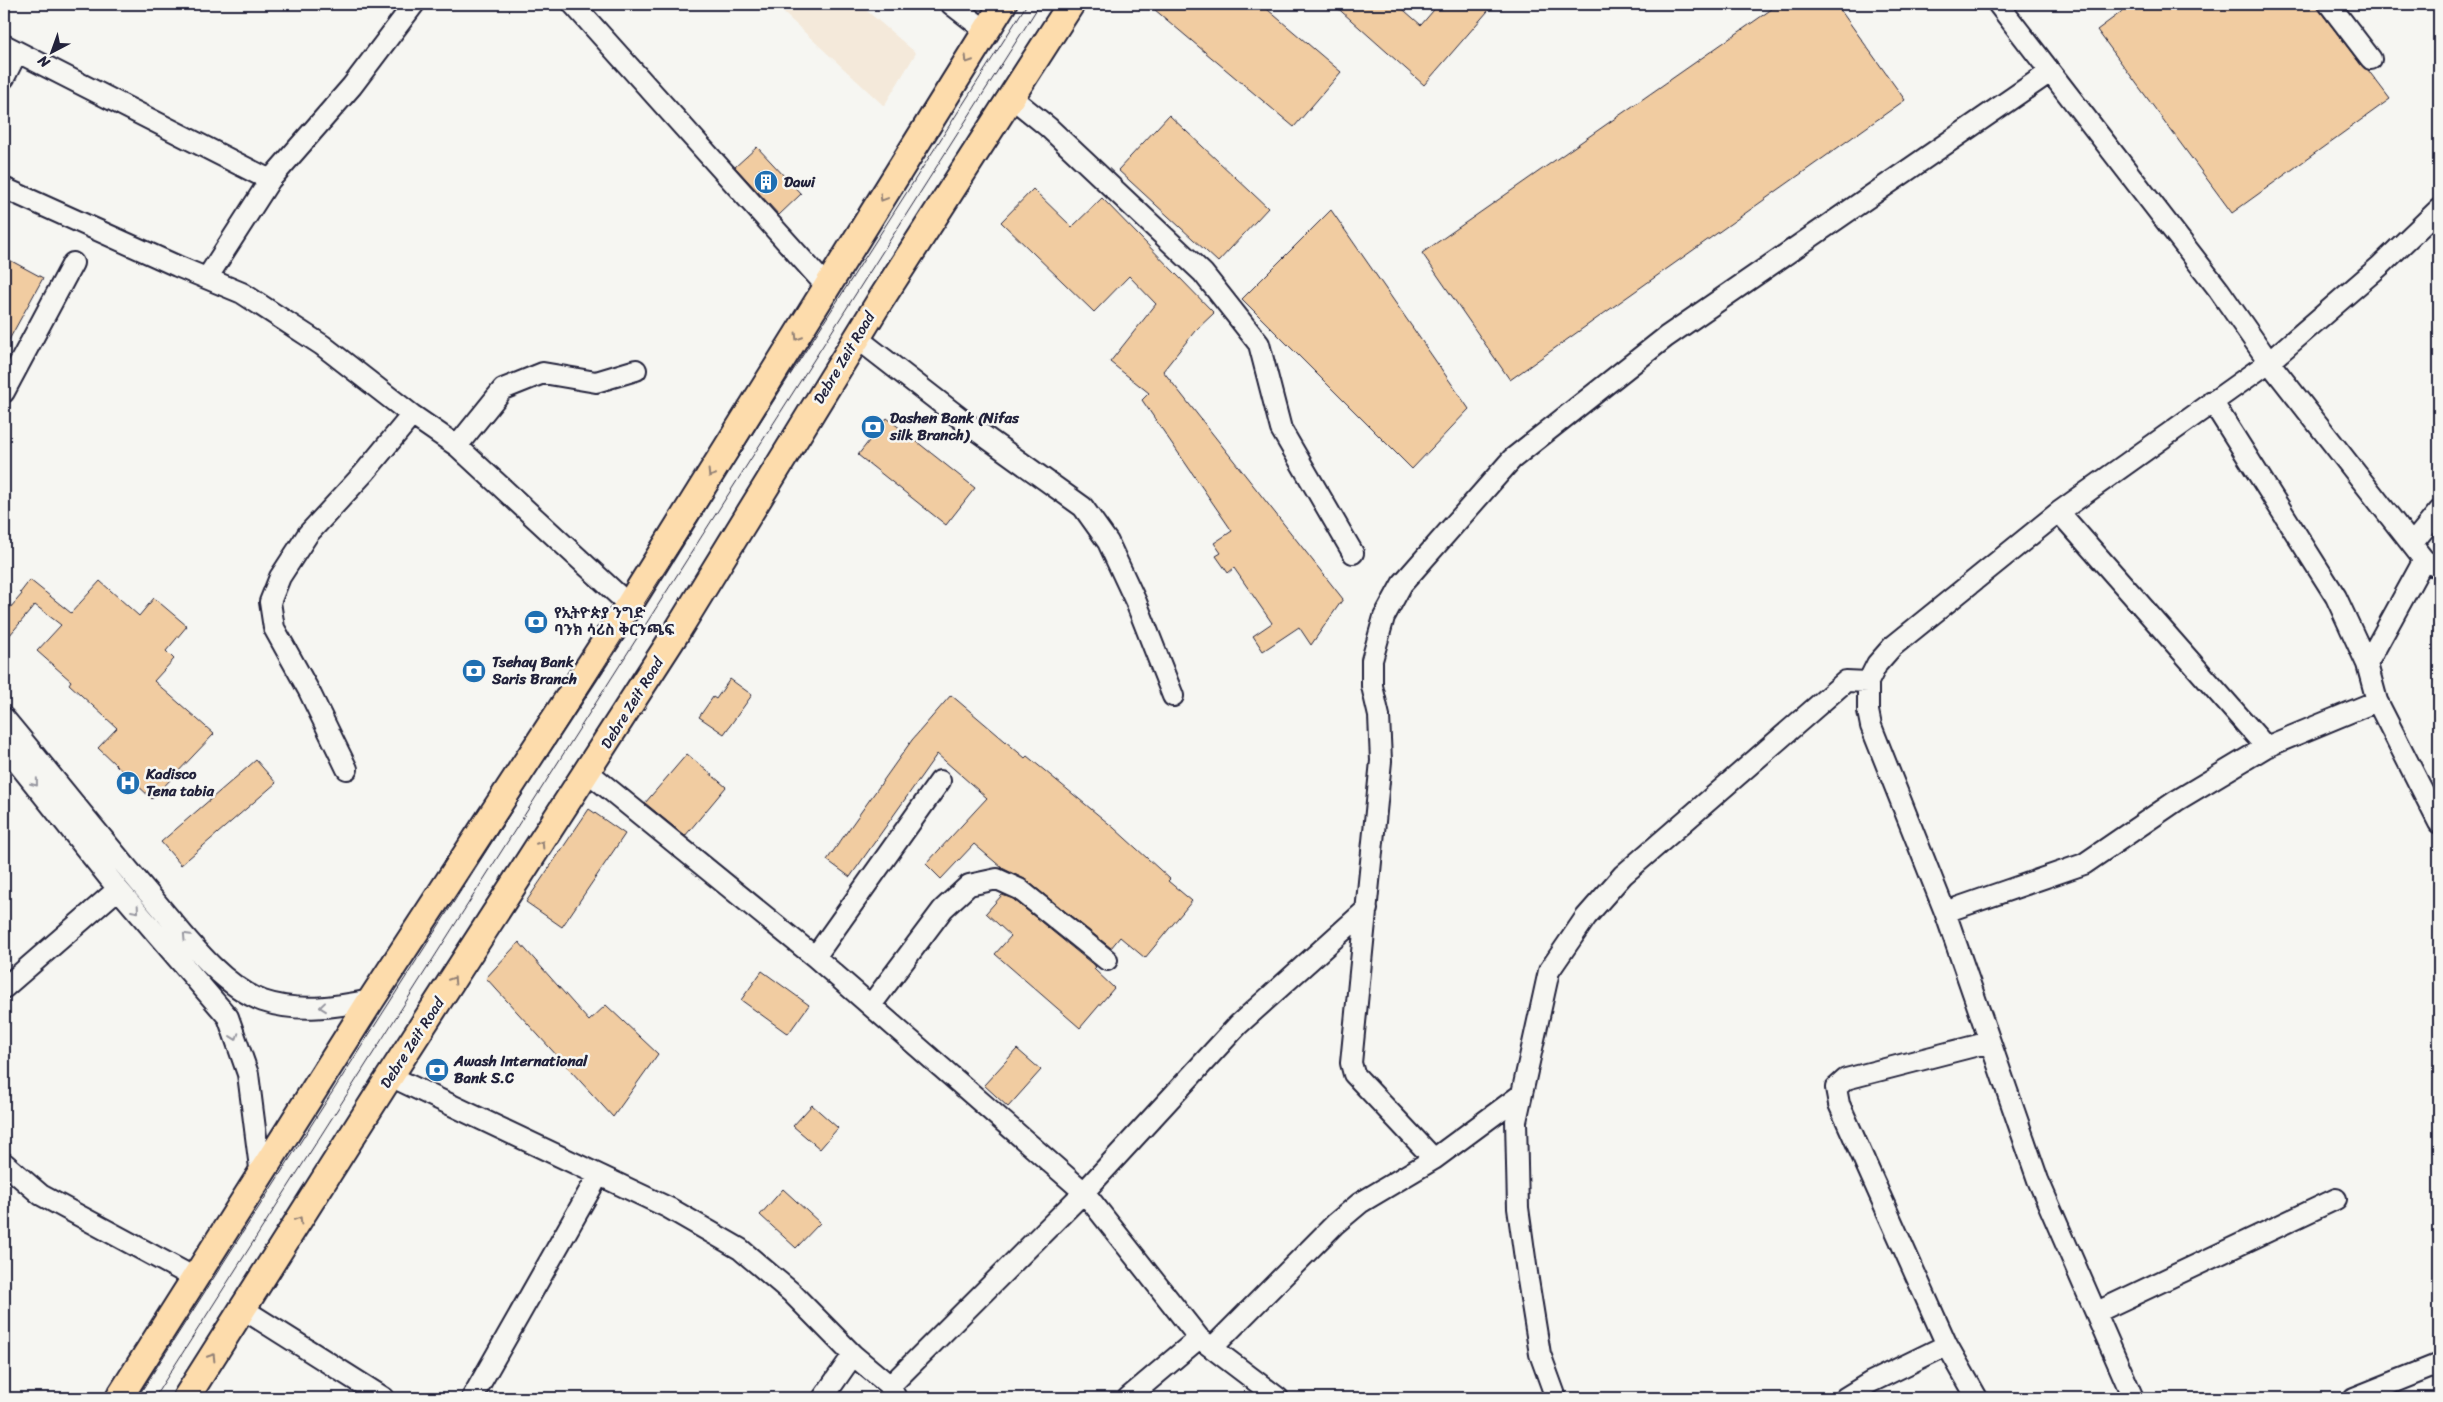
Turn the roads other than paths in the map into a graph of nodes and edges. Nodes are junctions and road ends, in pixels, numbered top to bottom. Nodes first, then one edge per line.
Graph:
1 (414, 4) edge
2 (573, 4) edge
3 (951, 4) edge
4 (1003, 4) edge
5 (1071, 4) edge
6 (1998, 4) edge
7 (2330, 4) edge
8 (986, 31) junction
9 (10, 49) edge
10 (2371, 59) dead end
11 (2050, 72) junction
12 (4, 78) edge
13 (1011, 96) junction
14 (270, 180) junction
15 (4, 188) edge
16 (2439, 209) edge
17 (73, 263) dead end
18 (207, 278) junction
19 (828, 288) junction
20 (857, 338) junction
21 (2269, 362) junction
22 (636, 370) dead end
23 (7, 378) edge
24 (2212, 401) junction
25 (412, 416) junction
26 (457, 446) junction
27 (2439, 511) edge
28 (2059, 512) junction
29 (1354, 553) dead end
30 (2425, 558) edge
31 (629, 606) junction
32 (2367, 664) junction
33 (1868, 682) junction
34 (1173, 696) dead end
35 (2377, 701) junction
36 (4, 718) edge
37 (4, 746) edge
38 (2266, 747) junction
39 (347, 769) dead end
40 (588, 772) junction
41 (940, 781) dead end
42 (2439, 823) edge
43 (106, 858) junction
44 (118, 889) junction
45 (1367, 909) junction
46 (1945, 912) junction
47 (815, 956) junction
48 (1107, 960) dead end
49 (4, 988) edge
50 (371, 1000) junction
51 (871, 1005) junction
52 (1990, 1042) junction
53 (390, 1076) junction
54 (1522, 1094) junction
55 (1434, 1159) junction
56 (4, 1163) edge
57 (260, 1176) junction
58 (598, 1176) junction
59 (1084, 1192) junction
60 (2336, 1199) dead end
61 (195, 1278) junction
62 (243, 1309) junction
63 (2097, 1312) junction
64 (1205, 1343) junction
65 (1947, 1345) junction
66 (853, 1355) junction
67 (2439, 1364) edge
68 (893, 1392) edge
69 (119, 1398) edge
70 (186, 1398) edge
71 (384, 1398) edge
72 (472, 1398) edge
73 (823, 1398) edge
74 (1128, 1398) edge
75 (1278, 1398) edge
76 (1556, 1398) edge
77 (1846, 1398) edge
78 (1976, 1398) edge
79 (2133, 1398) edge
80 (2354, 1398) edge

1 - 14 street
2 - 19 street
3 - 8 street
4 - 8 main road
5 - 13 main road, Debre Zeit Road
6 - 11 street
7 - 10 street
8 -> 19 main road
9 - 12 street
9 - 14 street
11 - 21 street
11 - 45 street
13 - 20 main road, Debre Zeit Road
13 - 29 street
14 - 18 street
15 - 18 street
16 - 21 street
17 - 23 street
18 - 25 street
19 -> 31 main road
20 - 34 street
20 - 40 main road, Debre Zeit Road
21 - 24 street
21 - 30 street
22 - 26 street
24 - 28 street
24 - 32 street
25 - 26 street
25 - 39 street
26 - 31 street
27 - 30 street
28 - 33 street
28 - 38 street
30 - 32 street
31 - 50 main road
32 - 35 street
33 - 46 street
33 - 54 street
35 - 38 street
35 - 42 street
36 - 43 street
37 -> 43 street
38 - 46 street
40 - 47 street
53 -> 40 main road, Debre Zeit Road
41 - 47 street
43 - 44 street
50 -> 43 street
44 - 49 street
44 -> 57 street
45 - 55 street
45 - 59 street
46 - 52 street
47 - 51 street
48 - 51 street
50 - 57 main road
51 - 59 street
52 - 63 street
52 - 65 street
53 - 58 street
62 -> 53 main road, Debre Zeit Road
54 - 55 street
54 - 76 street
55 - 64 street
56 - 61 street
57 - 61 main road
58 - 66 street
58 - 72 street
59 - 64 street
59 - 68 street
60 - 63 street
61 - 69 main road
70 -> 62 main road, Debre Zeit Road
62 - 71 street
63 - 79 street
64 - 74 street
64 - 75 street
65 - 77 street
65 - 78 street
66 - 68 street
66 - 73 street
67 - 80 street

